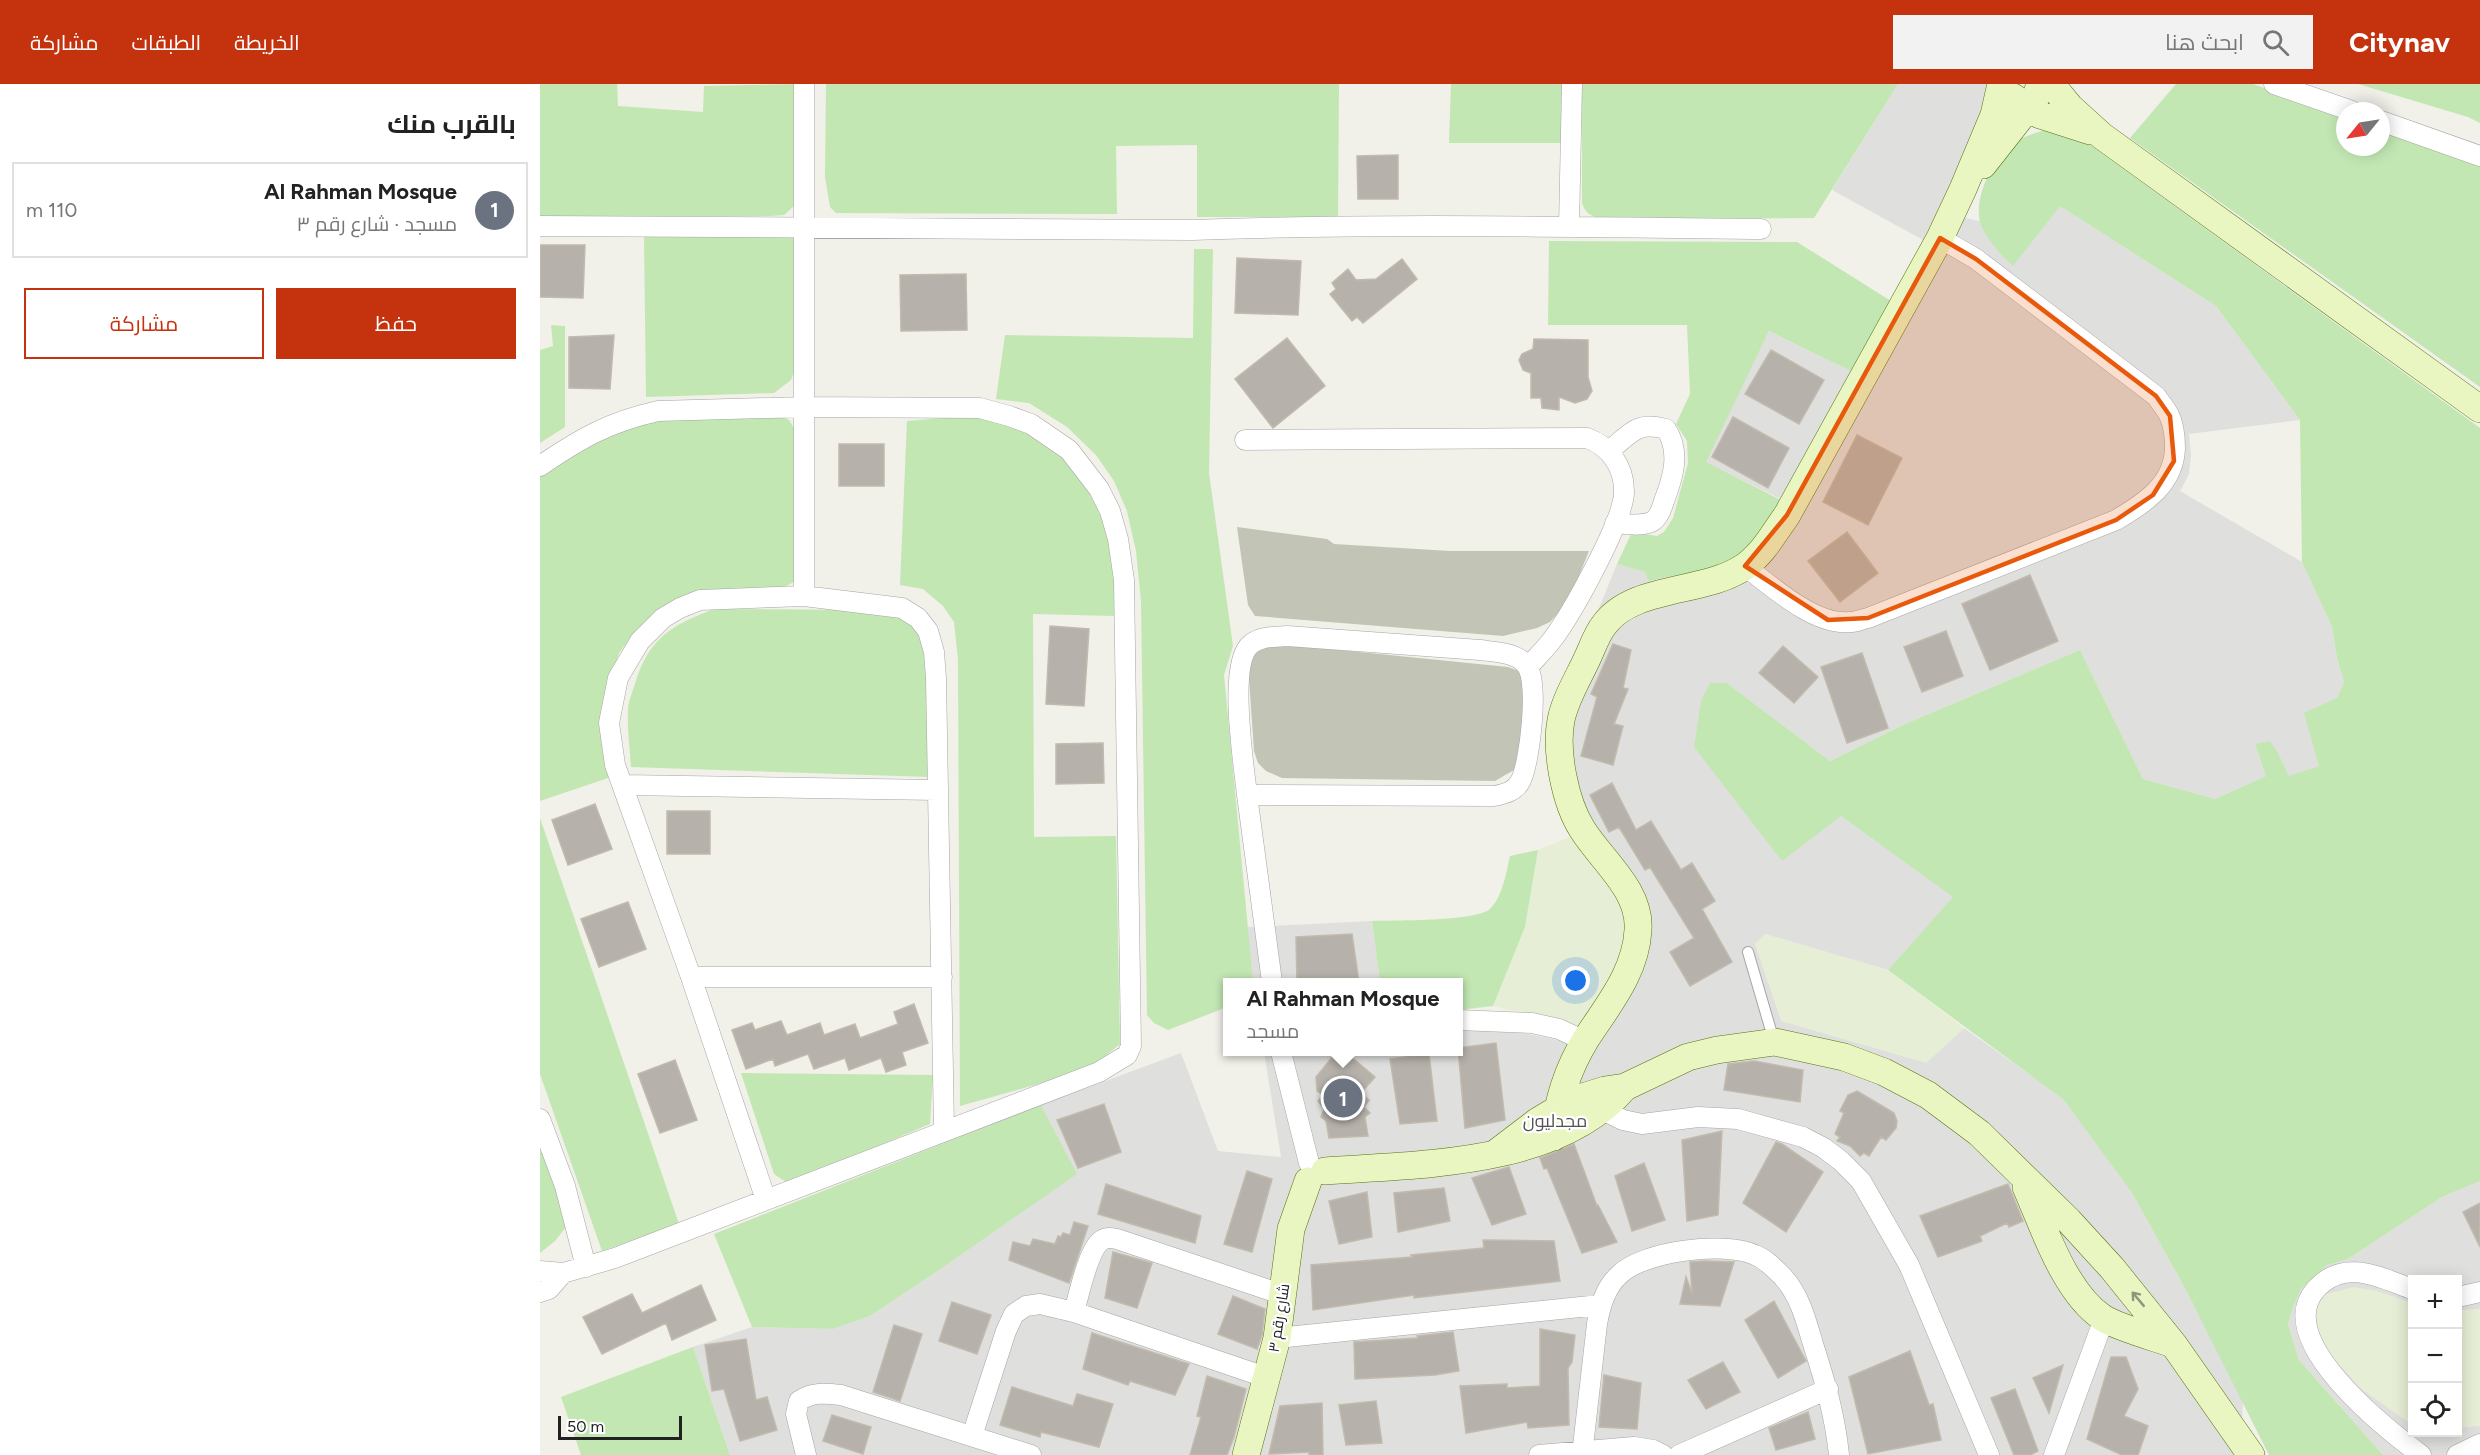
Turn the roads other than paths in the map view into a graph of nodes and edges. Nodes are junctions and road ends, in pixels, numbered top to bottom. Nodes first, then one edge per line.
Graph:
1 (804, 84) edge
2 (1572, 84) edge
3 (2000, 84) edge
4 (2040, 84) edge
5 (2051, 84) edge
6 (2274, 84) edge
7 (2336, 105) edge
8 (2028, 108) junction
9 (2390, 124) edge
10 (2102, 136) junction
11 (2480, 156) edge
12 (1963, 189) junction
13 (540, 226) edge
14 (1569, 226) junction
15 (803, 228) junction
16 (1761, 229) dead end
17 (1940, 238) junction
18 (804, 407) junction
19 (2480, 409) edge
20 (1245, 440) dead end
21 (1609, 451) junction
22 (540, 466) edge
23 (1616, 524) junction
24 (1745, 566) junction
25 (804, 596) junction
26 (1528, 667) junction
27 (623, 785) junction
28 (937, 790) junction
29 (1247, 795) junction
30 (1748, 952) dead end
31 (942, 976) junction
32 (691, 977) junction
33 (1271, 978) edge
34 (1463, 1020) edge
35 (1585, 1041) junction
36 (1774, 1042) junction
37 (1282, 1056) edge
38 (1625, 1088) junction
39 (1556, 1110) junction
40 (1603, 1110) junction
41 (540, 1119) edge
42 (944, 1130) junction
43 (1554, 1137) junction
44 (1496, 1153) junction
45 (1314, 1172) junction
46 (2019, 1173) junction
47 (766, 1200) junction
48 (2090, 1243) junction
49 (586, 1267) junction
50 (2063, 1267) junction
51 (540, 1271) edge
52 (563, 1272) junction
53 (2408, 1288) edge
54 (540, 1292) edge
55 (2480, 1292) edge
56 (1284, 1295) junction
57 (2462, 1296) edge
58 (1600, 1305) junction
59 (1074, 1312) junction
60 (2104, 1319) junction
61 (1277, 1338) junction
62 (2174, 1345) junction
63 (1268, 1378) junction
64 (1828, 1389) junction
65 (972, 1436) junction
66 (2480, 1444) edge
67 (1582, 1454) edge
68 (807, 1455) edge
69 (1031, 1455) edge
70 (1246, 1455) edge
71 (1539, 1455) edge
72 (1663, 1455) edge
73 (1679, 1455) edge
74 (1839, 1455) edge
75 (1989, 1455) edge
76 (2054, 1455) edge
77 (2251, 1455) edge
78 (2421, 1455) edge
79 (2457, 1455) edge

1 - 15 street
2 - 14 street
3 - 8 street
3 - 12 street
4 - 8 street
5 - 10 street
6 - 7 street
8 - 10 street
8 - 12 street
9 - 11 street
10 - 19 street
12 - 17 street
13 - 15 street
14 - 15 street
14 - 16 street
15 - 18 street
17 - 24 street
17 - 24 street
18 - 22 street
18 - 25 street
18 - 42 street
20 - 21 street
21 - 23 street
21 - 23 street
23 - 26 street
24 - 35 street
25 - 27 street
25 - 28 street
26 - 29 street
26 - 29 street
27 - 28 street
27 - 32 street
28 - 31 street
29 - 33 street
30 - 36 lane
31 - 32 street
31 - 42 street
32 - 47 street
34 - 35 street
35 - 39 street
36 - 38 street
36 - 46 street
37 - 45 street
38 - 39 street
38 - 40 street
39 - 43 street
39 - 44 street
40 - 43 street
40 - 75 street
41 - 49 street
42 - 47 street
43 - 44 street
44 - 45 street
45 - 56 street, شارع رقم ٣
46 - 48 street
46 - 50 street
47 - 49 street
48 - 50 street
62 -> 48 street
49 - 52 street
50 - 60 street
51 - 52 street
52 - 54 street
53 - 78 street
55 - 57 street
56 - 59 street
56 - 61 street, شارع رقم ٣
58 - 61 street
58 - 64 street
58 - 67 street
59 - 63 street
59 - 65 street
60 - 62 street
60 - 76 street
61 - 63 street, شارع رقم ٣
62 - 77 street
63 - 70 street, شارع رقم ٣
64 - 73 street
64 - 74 street
65 - 68 street
65 - 69 street
66 - 79 street
67 - 71 street
67 - 72 street

